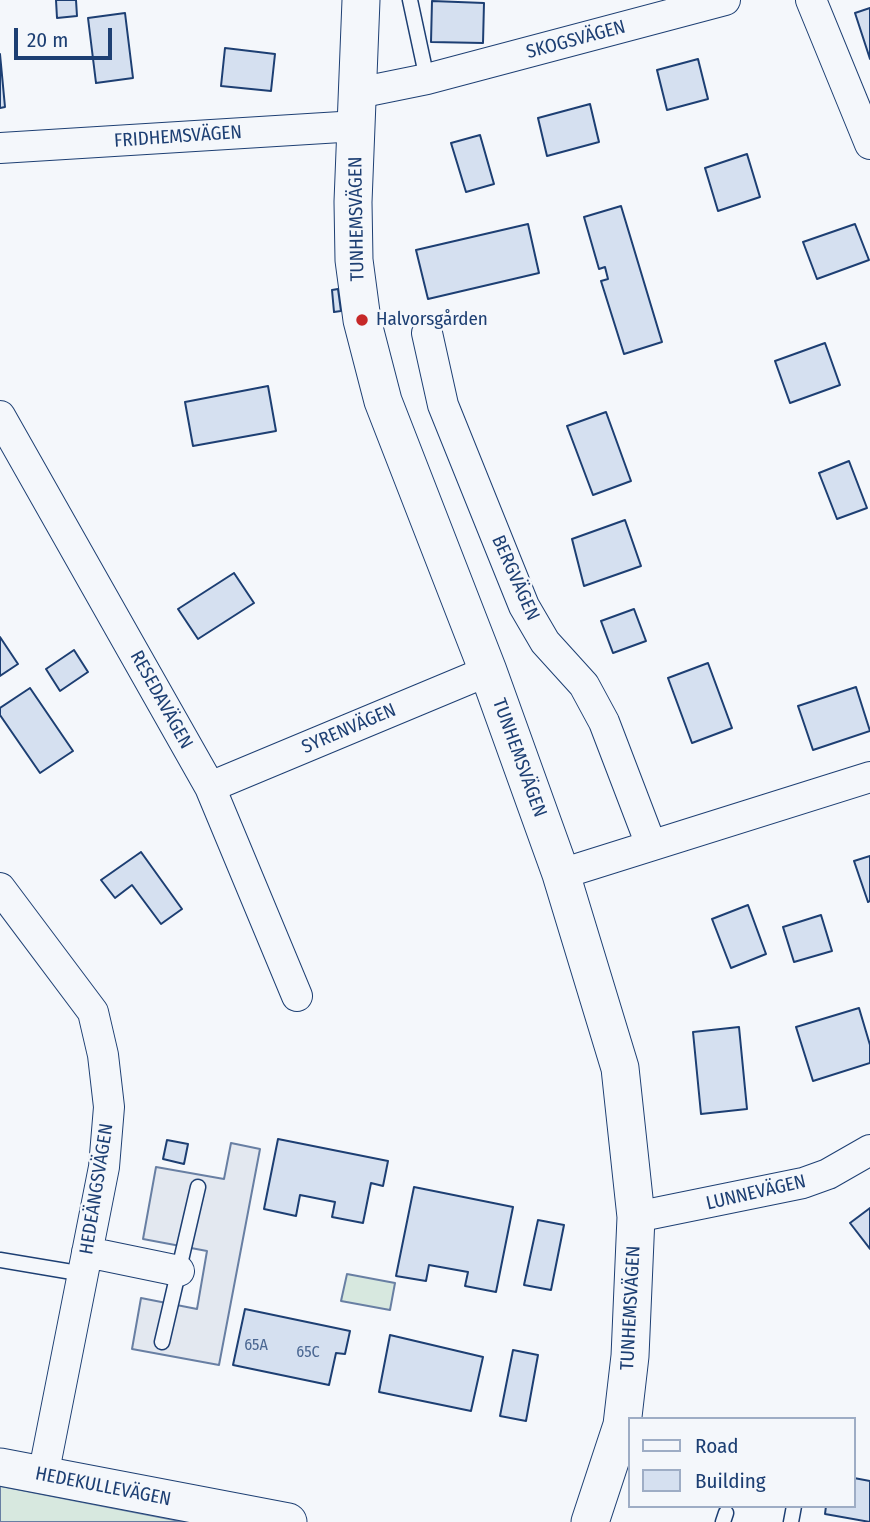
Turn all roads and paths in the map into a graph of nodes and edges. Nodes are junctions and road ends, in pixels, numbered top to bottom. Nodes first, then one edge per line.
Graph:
1 (361, 0) edge
2 (410, 0) edge
3 (725, 0) edge
4 (811, 0) edge
5 (426, 79) junction
6 (357, 109) junction
7 (870, 145) edge
8 (0, 148) edge
9 (427, 333) dead end
10 (0, 416) edge
11 (488, 671) junction
12 (870, 777) edge
13 (210, 787) junction
14 (651, 845) junction
15 (561, 874) junction
16 (0, 888) edge
17 (297, 996) dead end
18 (870, 1150) edge
19 (198, 1187) dead end
20 (636, 1217) junction
21 (0, 1260) edge
22 (86, 1263) junction
23 (179, 1271) junction
24 (162, 1342) dead end
25 (0, 1467) edge
26 (43, 1476) junction
27 (288, 1522) edge
28 (590, 1522) edge

1 - 6 street, TUNHEMSVÄGEN
2 - 5 lane
3 - 5 street, SKOGSVÄGEN
4 - 7 street
5 - 6 street, SKOGSVÄGEN
6 - 8 street, FRIDHEMSVÄGEN
6 - 11 street, TUNHEMSVÄGEN
9 - 14 street, BERGVÄGEN
10 - 13 street, RESEDAVÄGEN
11 - 13 street, SYRENVÄGEN
11 - 15 street, TUNHEMSVÄGEN
12 - 14 street
13 - 17 street, RESEDAVÄGEN
14 - 15 street
15 - 20 street, TUNHEMSVÄGEN
16 - 22 street, HEDEÄNGSVÄGEN
18 - 20 street, LUNNEVÄGEN
19 - 23 lane
20 - 28 street, TUNHEMSVÄGEN
21 - 22 lane
22 - 23 street
22 - 26 street, HEDEÄNGSVÄGEN
23 - 24 lane
25 - 26 street, HEDEKULLEVÄGEN
26 - 27 street, HEDEKULLEVÄGEN

